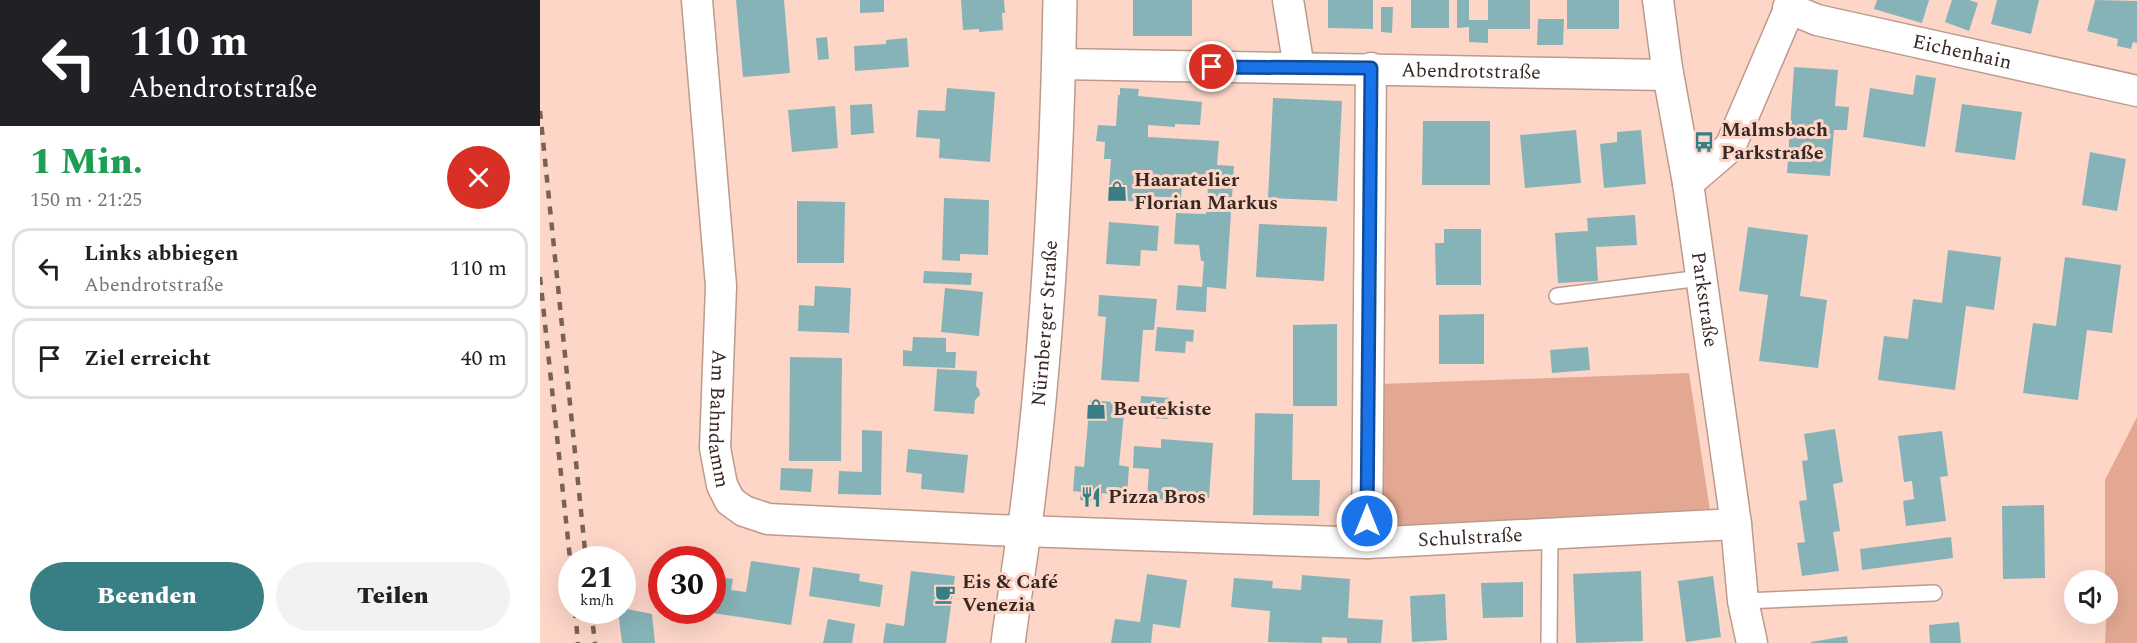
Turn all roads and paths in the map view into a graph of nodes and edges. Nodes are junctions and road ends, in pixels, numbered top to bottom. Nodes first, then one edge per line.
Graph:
1 (697, 0) edge
2 (1060, 0) edge
3 (1288, 0) edge
4 (1658, 0) edge
5 (1791, 4) edge
6 (1059, 64) junction
7 (1299, 68) junction
8 (1371, 68) junction
9 (1668, 75) junction
10 (2137, 91) edge
11 (1688, 183) junction
12 (1701, 278) junction
13 (1557, 296) dead end
14 (1736, 524) junction
15 (1023, 531) junction
16 (1550, 534) junction
17 (1367, 543) junction
18 (1934, 593) dead end
19 (1743, 601) junction
20 (1008, 643) edge
21 (1549, 643) edge
22 (1752, 643) edge

1 - 15 street, Am Bahndamm
2 - 6 main road, Nürnberger Straße
3 - 7 street
4 - 9 street, Parkstraße
5 - 10 street, Eichenhain
5 - 11 street
6 - 7 street, Abendrotstraße
6 - 15 main road, Nürnberger Straße
7 - 8 street, Abendrotstraße
8 - 9 street, Abendrotstraße
8 - 17 street
9 - 11 street, Parkstraße
11 - 12 street, Parkstraße
12 - 13 lane
12 - 14 street, Parkstraße
14 - 16 street, Schulstraße
14 - 19 street, Parkstraße
15 - 17 street, Schulstraße
15 - 20 main road, Nürnberger Straße
16 - 17 street, Schulstraße
16 - 21 lane
18 - 19 lane
19 - 22 street, Parkstraße

